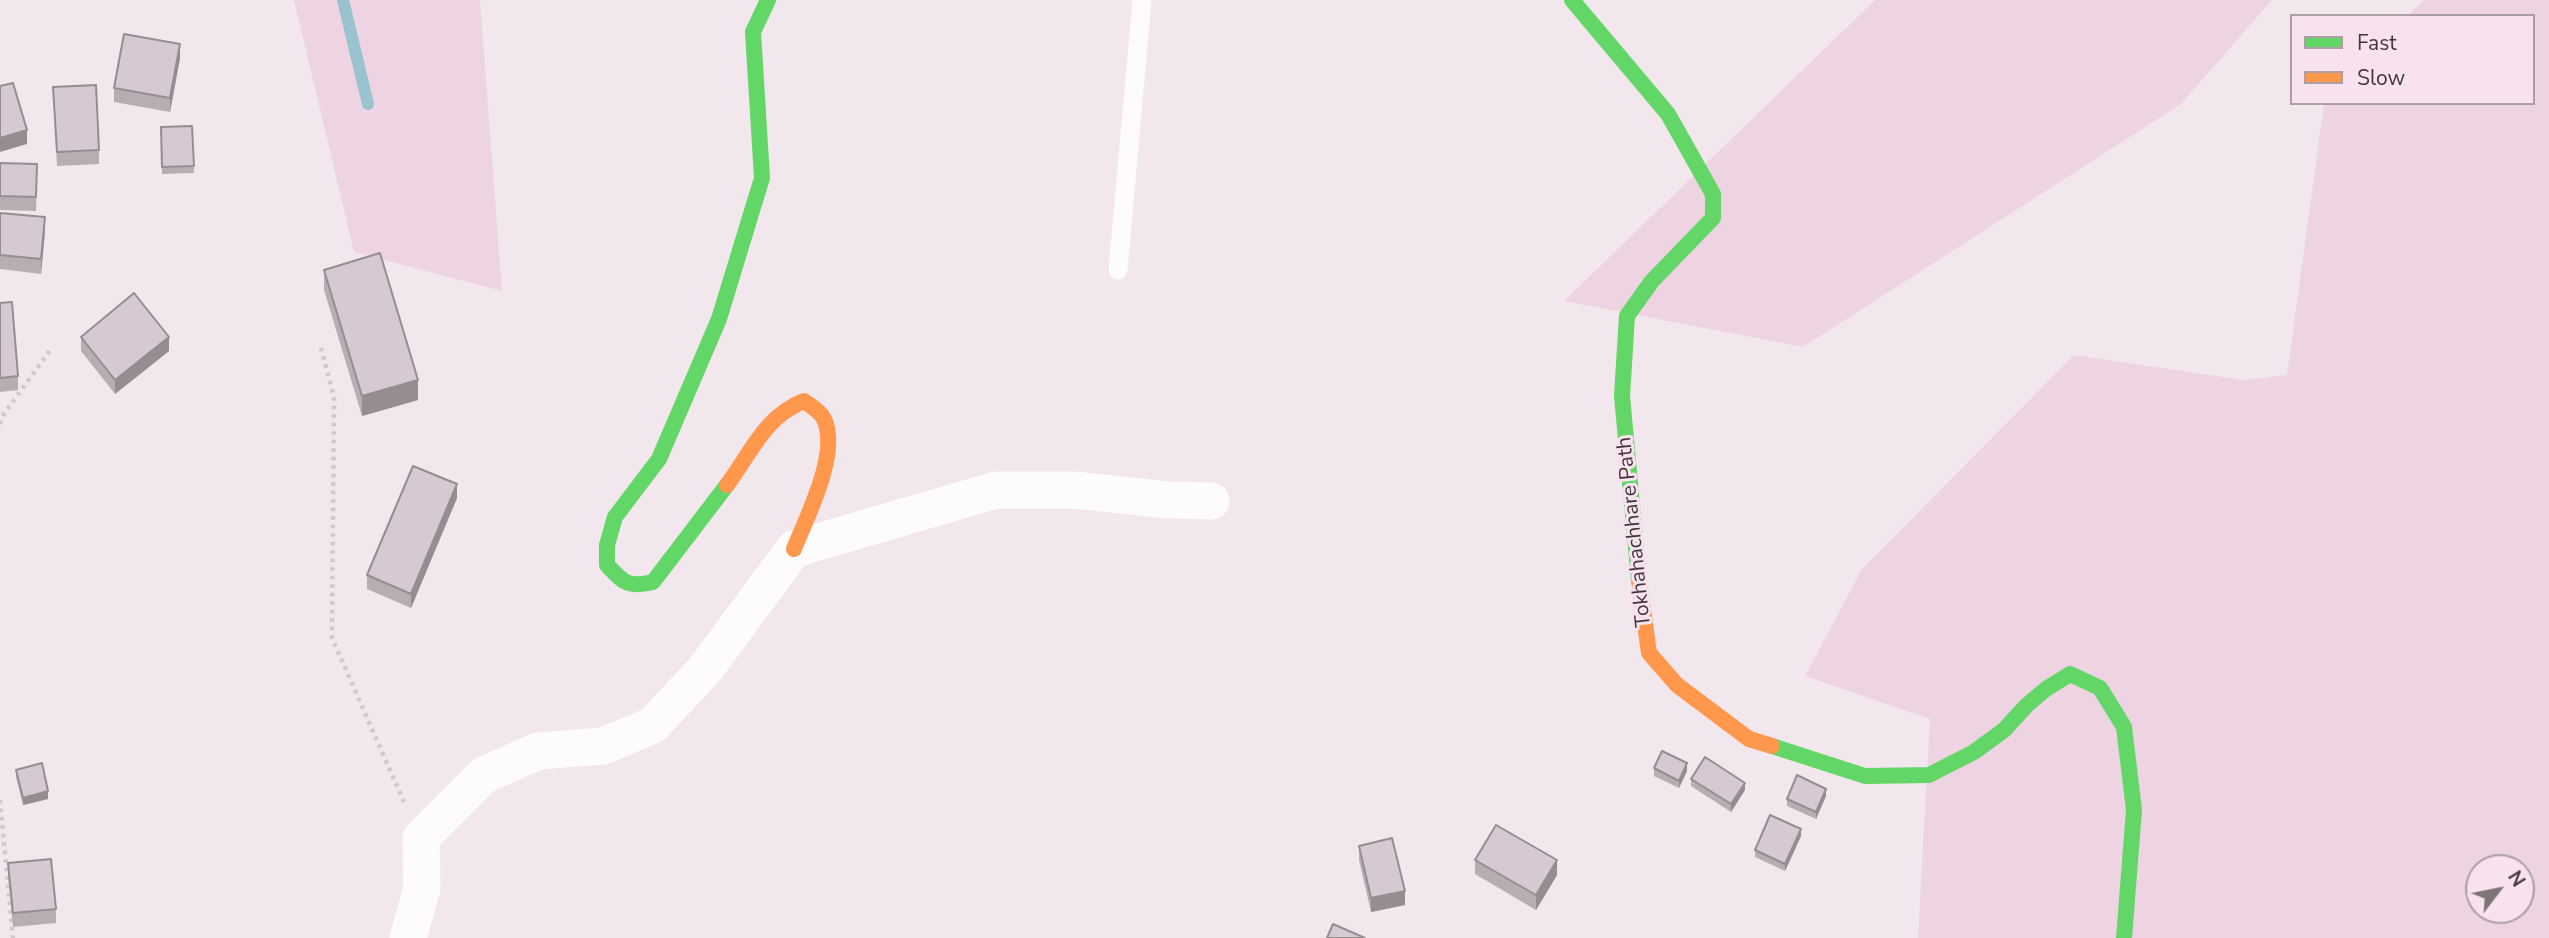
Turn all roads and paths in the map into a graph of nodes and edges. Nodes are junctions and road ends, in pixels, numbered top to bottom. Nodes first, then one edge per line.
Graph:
1 (768, 0) edge
2 (1142, 0) edge
3 (1572, 0) edge
4 (1118, 270) dead end
5 (321, 348) dead end
6 (51, 349) dead end
7 (0, 424) edge
8 (1211, 501) dead end
9 (794, 549) junction
10 (0, 800) edge
11 (421, 838) junction
12 (13, 938) edge
13 (408, 938) edge
14 (2124, 938) edge

1 - 9 main road
2 - 4 lane
3 - 14 main road, Tokhahachhare Path
5 - 11 path
6 - 7 path
8 - 9 street
9 - 11 street
10 - 12 path
11 - 13 street

